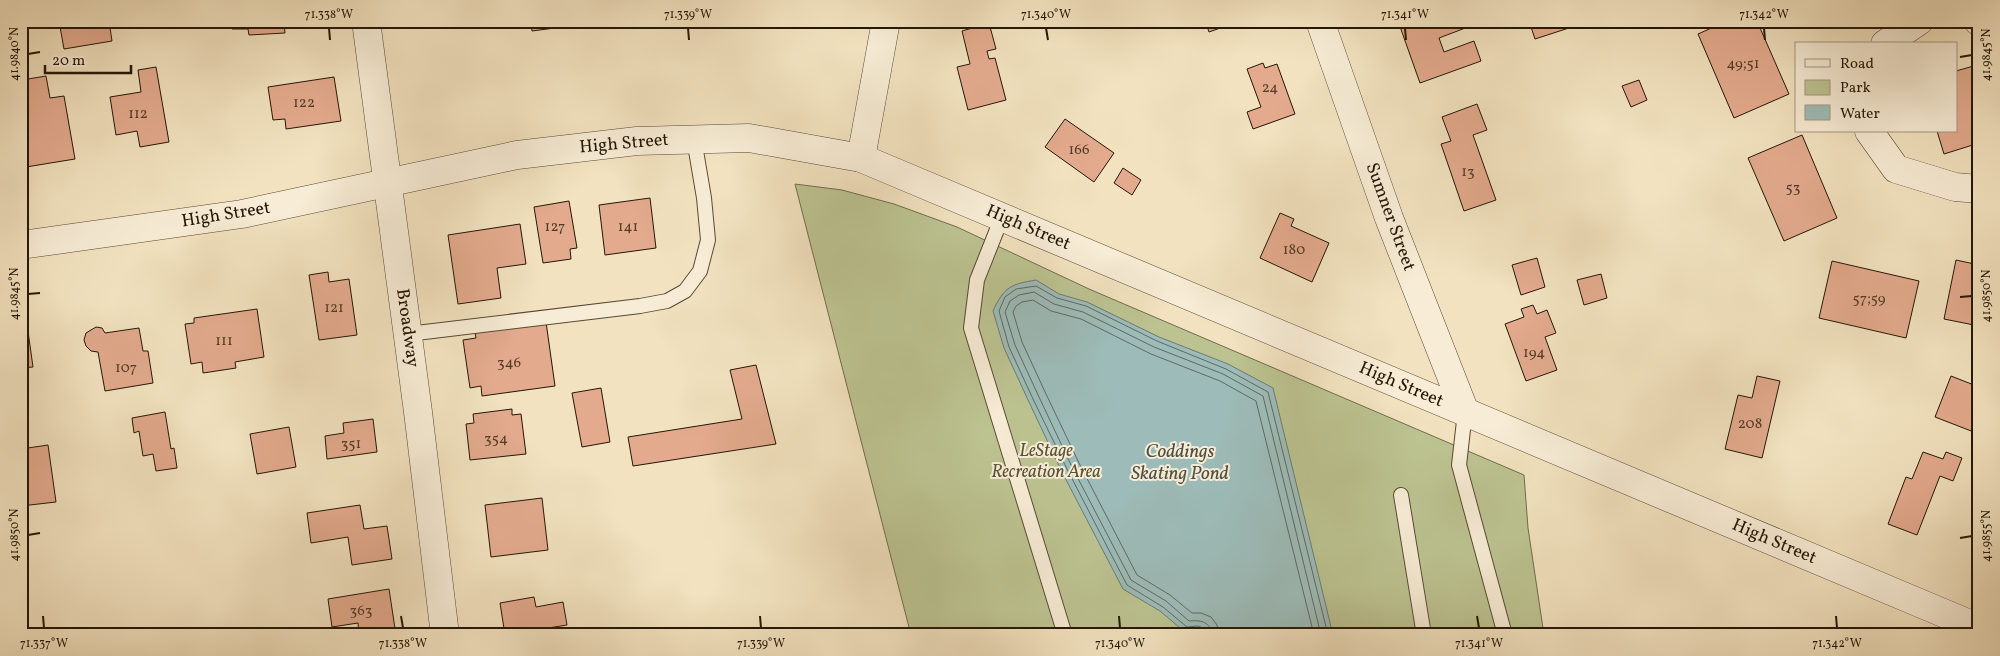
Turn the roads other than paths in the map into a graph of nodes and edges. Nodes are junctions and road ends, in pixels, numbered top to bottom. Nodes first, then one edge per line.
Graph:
1 (366, 21) edge
2 (886, 21) edge
3 (1320, 21) edge
4 (1919, 21) edge
5 (1888, 42) edge
6 (1870, 132) edge
7 (694, 139) junction
8 (861, 158) junction
9 (388, 184) junction
10 (1979, 189) edge
11 (1002, 217) junction
12 (21, 245) edge
13 (408, 334) junction
14 (1465, 412) junction
15 (1401, 495) dead end
16 (1979, 628) edge
17 (445, 635) edge
18 (1064, 635) edge
19 (1424, 635) edge
20 (1505, 635) edge

1 - 9 street, Broadway
2 - 8 street
3 - 14 street, Sumner Street
4 - 5 street
6 - 10 street
7 - 8 street, High Street
7 - 9 street, High Street
7 - 13 lane
8 - 11 street, High Street
9 - 12 street, High Street
9 - 13 street, Broadway
11 - 14 street, High Street
11 - 18 lane
13 - 17 street, Broadway
14 - 16 street, High Street
14 - 20 lane
15 - 19 lane

